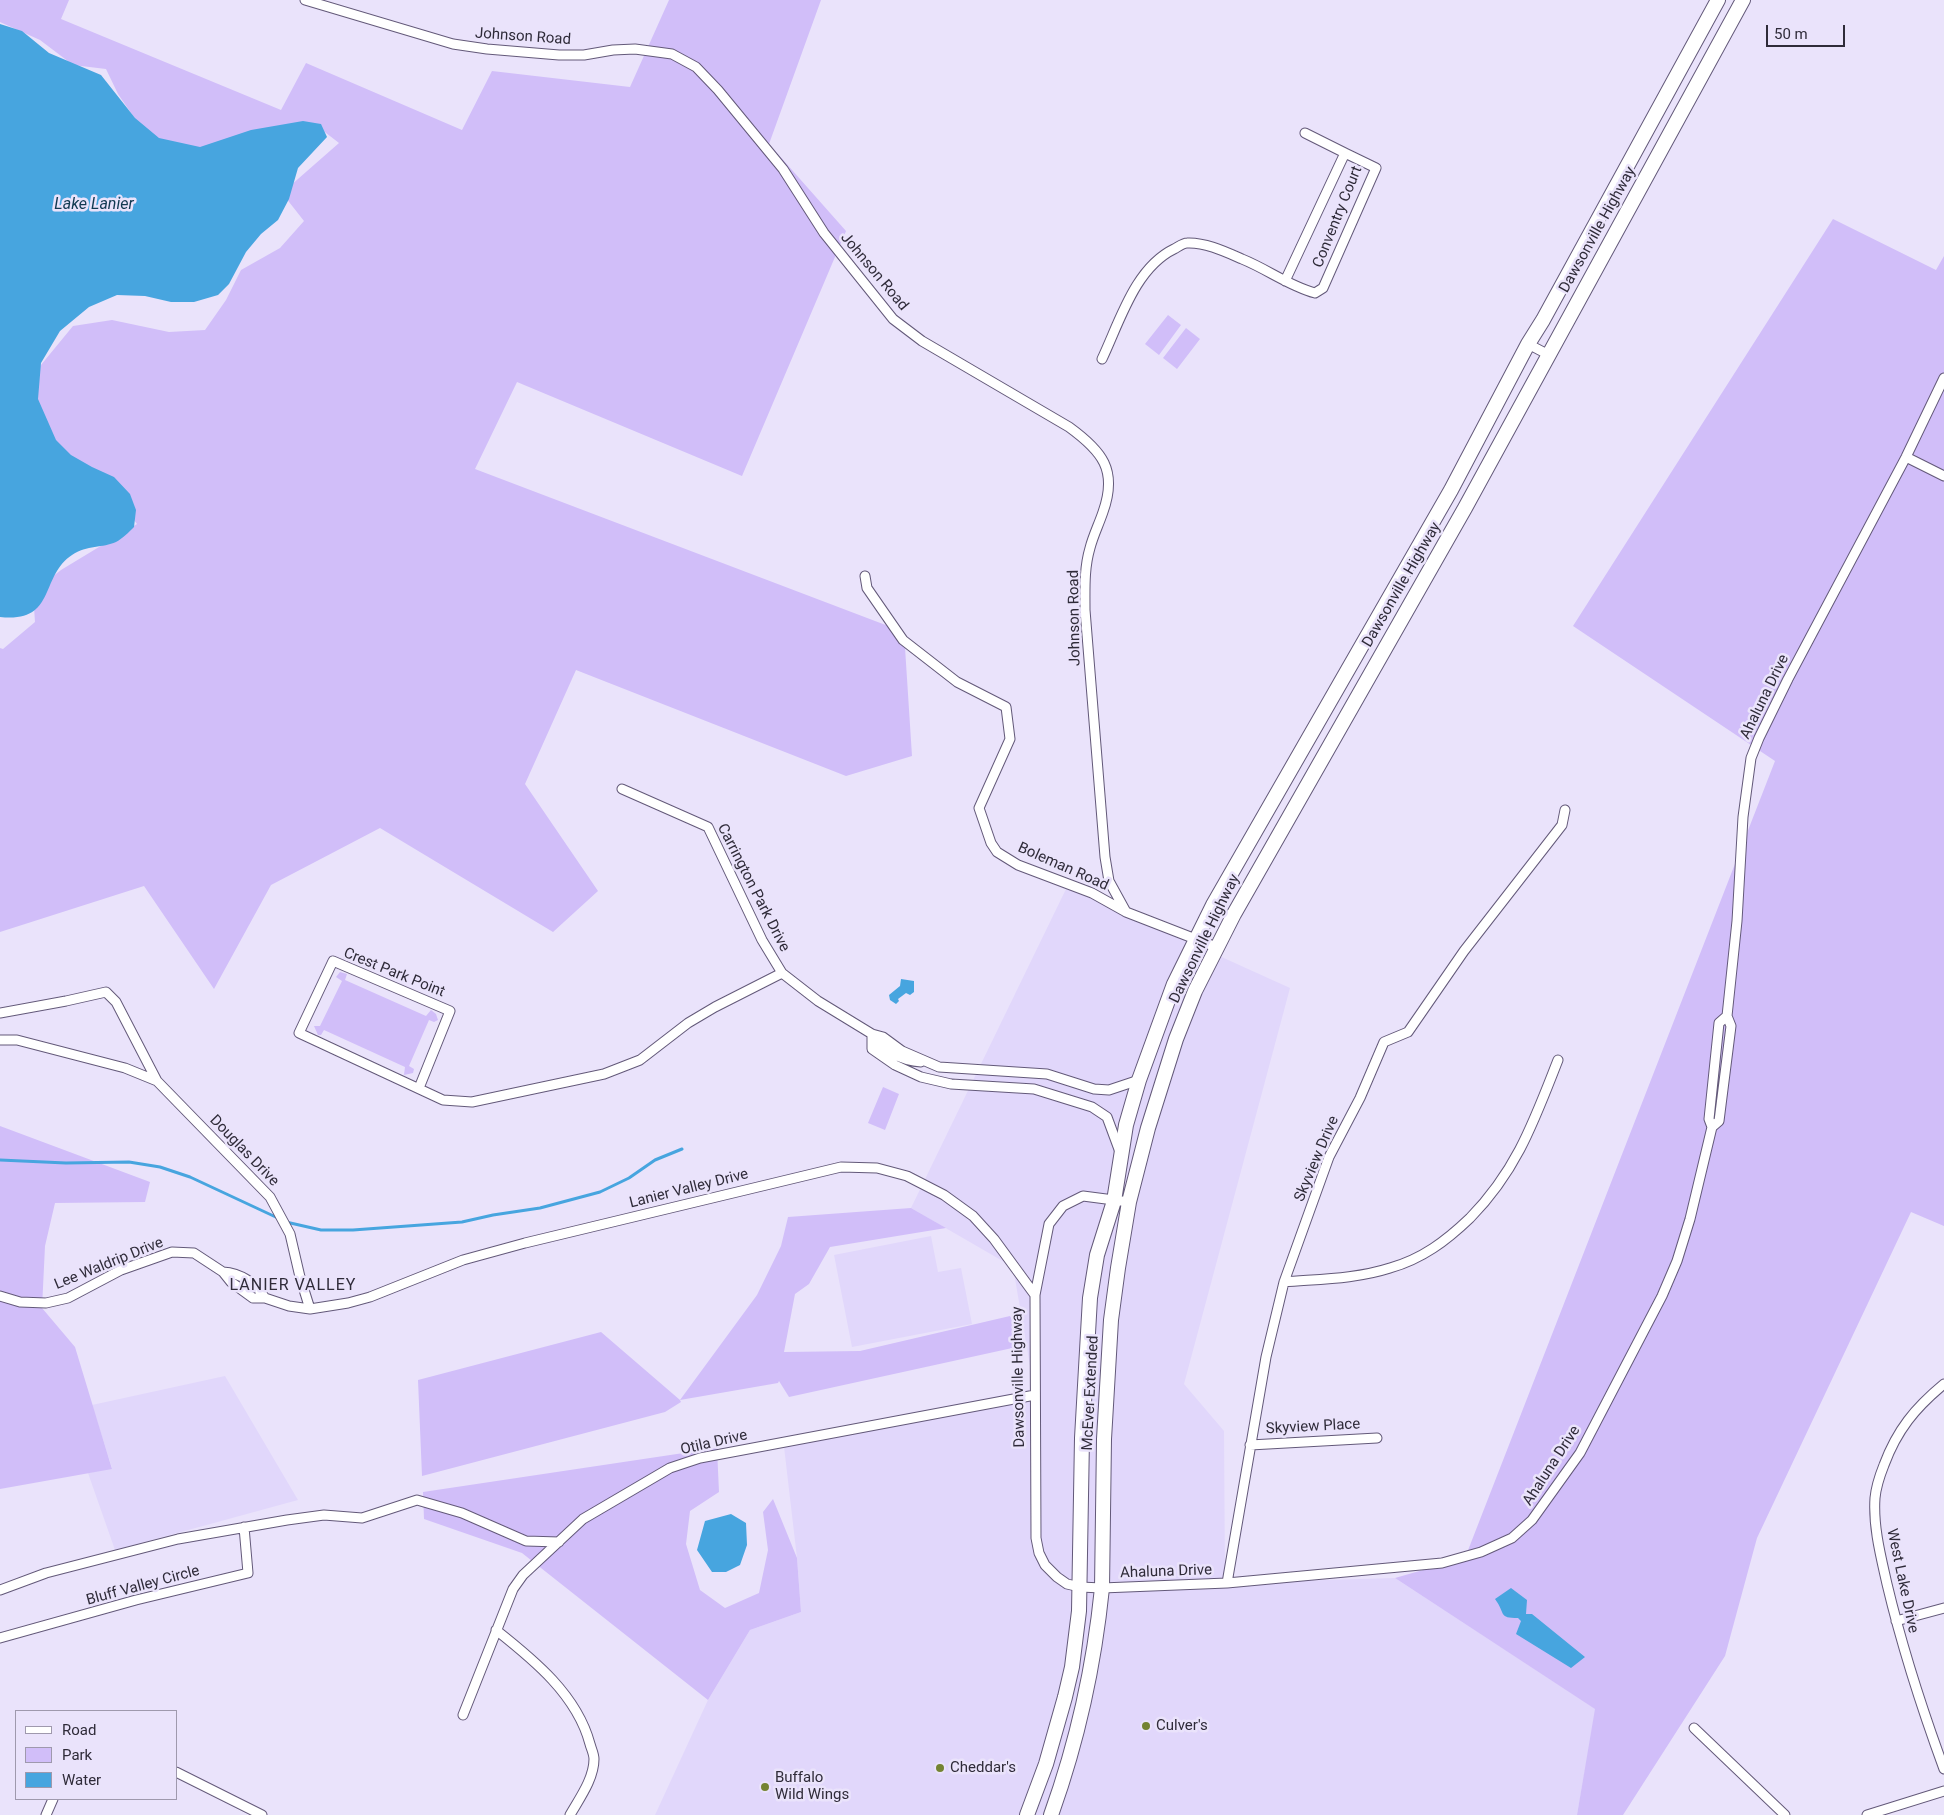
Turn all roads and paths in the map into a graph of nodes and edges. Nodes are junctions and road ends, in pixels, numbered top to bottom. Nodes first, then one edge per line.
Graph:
1 (305, 0) edge
2 (1718, 0) edge
3 (1743, 0) edge
4 (1305, 133) dead end
5 (1345, 153) junction
6 (1285, 281) junction
7 (1528, 344) junction
8 (1549, 355) junction
9 (1102, 359) dead end
10 (1944, 378) edge
11 (1906, 457) junction
12 (1944, 476) edge
13 (865, 576) dead end
14 (622, 789) dead end
15 (1565, 810) dead end
16 (1126, 912) junction
17 (1195, 940) junction
18 (1216, 948) junction
19 (782, 973) junction
20 (0, 1013) edge
21 (872, 1034) junction
22 (0, 1040) edge
23 (899, 1058) junction
24 (1558, 1060) dead end
25 (945, 1068) junction
26 (1139, 1080) junction
27 (157, 1081) junction
28 (944, 1082) junction
29 (1070, 1082) junction
30 (419, 1088) junction
31 (1065, 1099) junction
32 (1122, 1154) junction
33 (1114, 1201) junction
34 (1129, 1202) junction
35 (1284, 1282) junction
36 (1034, 1295) junction
37 (0, 1296) edge
38 (310, 1308) junction
39 (1944, 1384) edge
40 (1035, 1395) junction
41 (1377, 1438) dead end
42 (1250, 1444) junction
43 (244, 1527) junction
44 (559, 1542) junction
45 (1227, 1583) junction
46 (1080, 1587) junction
47 (1102, 1588) junction
48 (0, 1590) edge
49 (1944, 1608) edge
50 (1896, 1622) junction
51 (496, 1630) junction
52 (0, 1638) edge
53 (463, 1715) dead end
54 (1694, 1728) dead end
55 (1944, 1770) edge
56 (178, 1773) edge
57 (1944, 1791) edge
58 (53, 1800) edge
59 (46, 1815) edge
60 (262, 1815) edge
61 (570, 1815) edge
62 (1027, 1815) edge
63 (1051, 1815) edge
64 (1785, 1815) edge
65 (1867, 1815) edge

1 - 16 street, Johnson Road
2 - 7 main road, Dawsonville Highway
3 - 8 main road, Dawsonville Highway
4 - 5 street
5 - 6 street, Conventry Court
5 - 6 street, Conventry Court
6 - 9 street, Conventry Court
7 - 8 street
7 - 17 main road, Dawsonville Highway
8 - 18 main road, Dawsonville Highway
10 - 11 street, Ahaluna Drive
11 - 12 street
11 - 45 street, Ahaluna Drive
13 - 16 street, Boleman Road
14 - 19 street, Carrington Park Drive
15 - 35 street, Skyview Drive
16 - 17 street, Boleman Road
17 - 18 street, Boleman Road
17 - 26 main road, Dawsonville Highway
18 - 34 main road, Dawsonville Highway
19 - 21 street, Carrington Park Drive
19 - 30 street, Crest Park Point
20 - 27 street, Douglas Drive
21 - 23 street, Carrington Park Drive
21 - 23 street, Carrington Park Drive
22 - 27 street, Douglas Drive
23 - 25 street, Carrington Park Drive
23 - 28 street, Carrington Park Drive
24 - 35 street
25 - 28 street
25 - 29 street, Carrington Park Drive
26 - 29 street, Carrington Park Drive
26 - 32 main road, Dawsonville Highway
27 - 38 street, Douglas Drive
28 - 31 street, Carrington Park Drive
29 - 31 street
30 - 30 street, Crest Park Point
31 - 32 street, Carrington Park Drive
32 - 33 main road, Dawsonville Highway
33 - 34 street
33 - 36 street, Dawsonville Highway
33 - 46 main road, Dawsonville Highway
34 - 47 main road, McEver Extended
35 - 42 street, Skyview Drive
36 - 38 street, Lanier Valley Drive
36 - 40 street, Dawsonville Highway
37 - 38 street, Lee Waldrip Drive
39 - 50 street, West Lake Drive
40 - 44 street, Otila Drive
40 - 46 street, Dawsonville Highway
41 - 42 street, Skyview Place
42 - 45 street, Skyview Drive
43 - 44 street
43 - 48 street
43 - 52 street, Bluff Valley Circle
44 - 51 street, Otila Drive
45 - 47 street, Ahaluna Drive
46 - 47 street, Ahaluna Drive
46 - 62 main road, Dawsonville Highway
47 - 63 main road
49 - 50 street
50 - 55 street, West Lake Drive
51 - 53 street, Otila Drive
51 - 61 street
54 - 64 street
56 - 60 street
57 - 65 street
58 - 59 street

